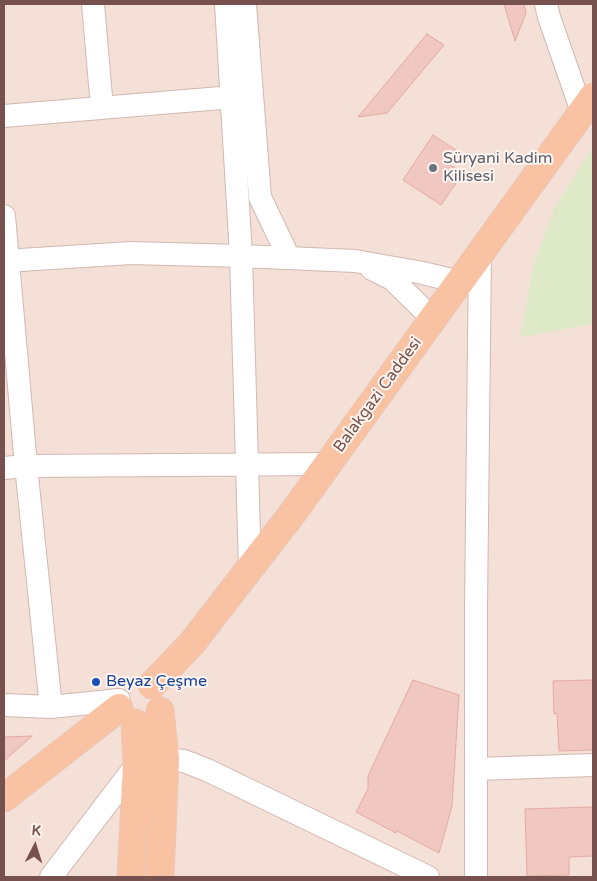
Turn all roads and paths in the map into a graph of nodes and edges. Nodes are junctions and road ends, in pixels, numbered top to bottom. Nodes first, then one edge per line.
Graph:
1 (93, 4) edge
2 (226, 4) edge
3 (245, 4) edge
4 (546, 4) edge
5 (233, 96) junction
6 (588, 104) edge
7 (102, 108) junction
8 (4, 116) edge
9 (4, 216) edge
10 (480, 253) junction
11 (241, 256) junction
12 (289, 258) junction
13 (6, 261) edge
14 (355, 261) junction
15 (459, 282) junction
16 (433, 319) junction
17 (247, 464) junction
18 (328, 464) junction
19 (26, 466) junction
20 (4, 468) edge
21 (250, 568) junction
22 (152, 685) junction
23 (4, 705) edge
24 (51, 707) junction
25 (124, 710) junction
26 (160, 711) junction
27 (165, 760) junction
28 (137, 764) junction
29 (593, 765) edge
30 (476, 769) junction
31 (4, 798) edge
32 (51, 877) edge
33 (131, 877) edge
34 (160, 877) edge
35 (428, 877) edge
36 (476, 877) edge

1 - 7 street
2 - 5 street
3 - 12 street
4 - 6 street
5 - 7 street
5 - 11 street
6 - 10 main road, Balakgazi Caddesi
7 - 8 street
9 - 13 street
10 - 15 main road, Balakgazi Caddesi
10 - 30 street
11 - 12 street
11 - 13 street
11 - 17 street
12 - 14 street
13 - 19 street
14 - 15 street
14 - 16 street
15 - 16 main road, Balakgazi Caddesi
16 - 18 main road, Balakgazi Caddesi
17 - 18 street
17 - 19 street
17 - 21 street
18 - 21 main road, Balakgazi Caddesi
19 - 20 street
19 - 24 street
21 - 22 main road, Balakgazi Caddesi
22 - 25 main road
22 - 26 main road
23 - 24 street
24 - 25 street
25 - 26 main road
25 - 28 main road
25 - 31 main road
26 - 27 main road
27 - 28 street
27 - 34 main road
27 - 35 street
28 - 32 street
28 - 33 main road
29 - 30 street
30 - 36 street

